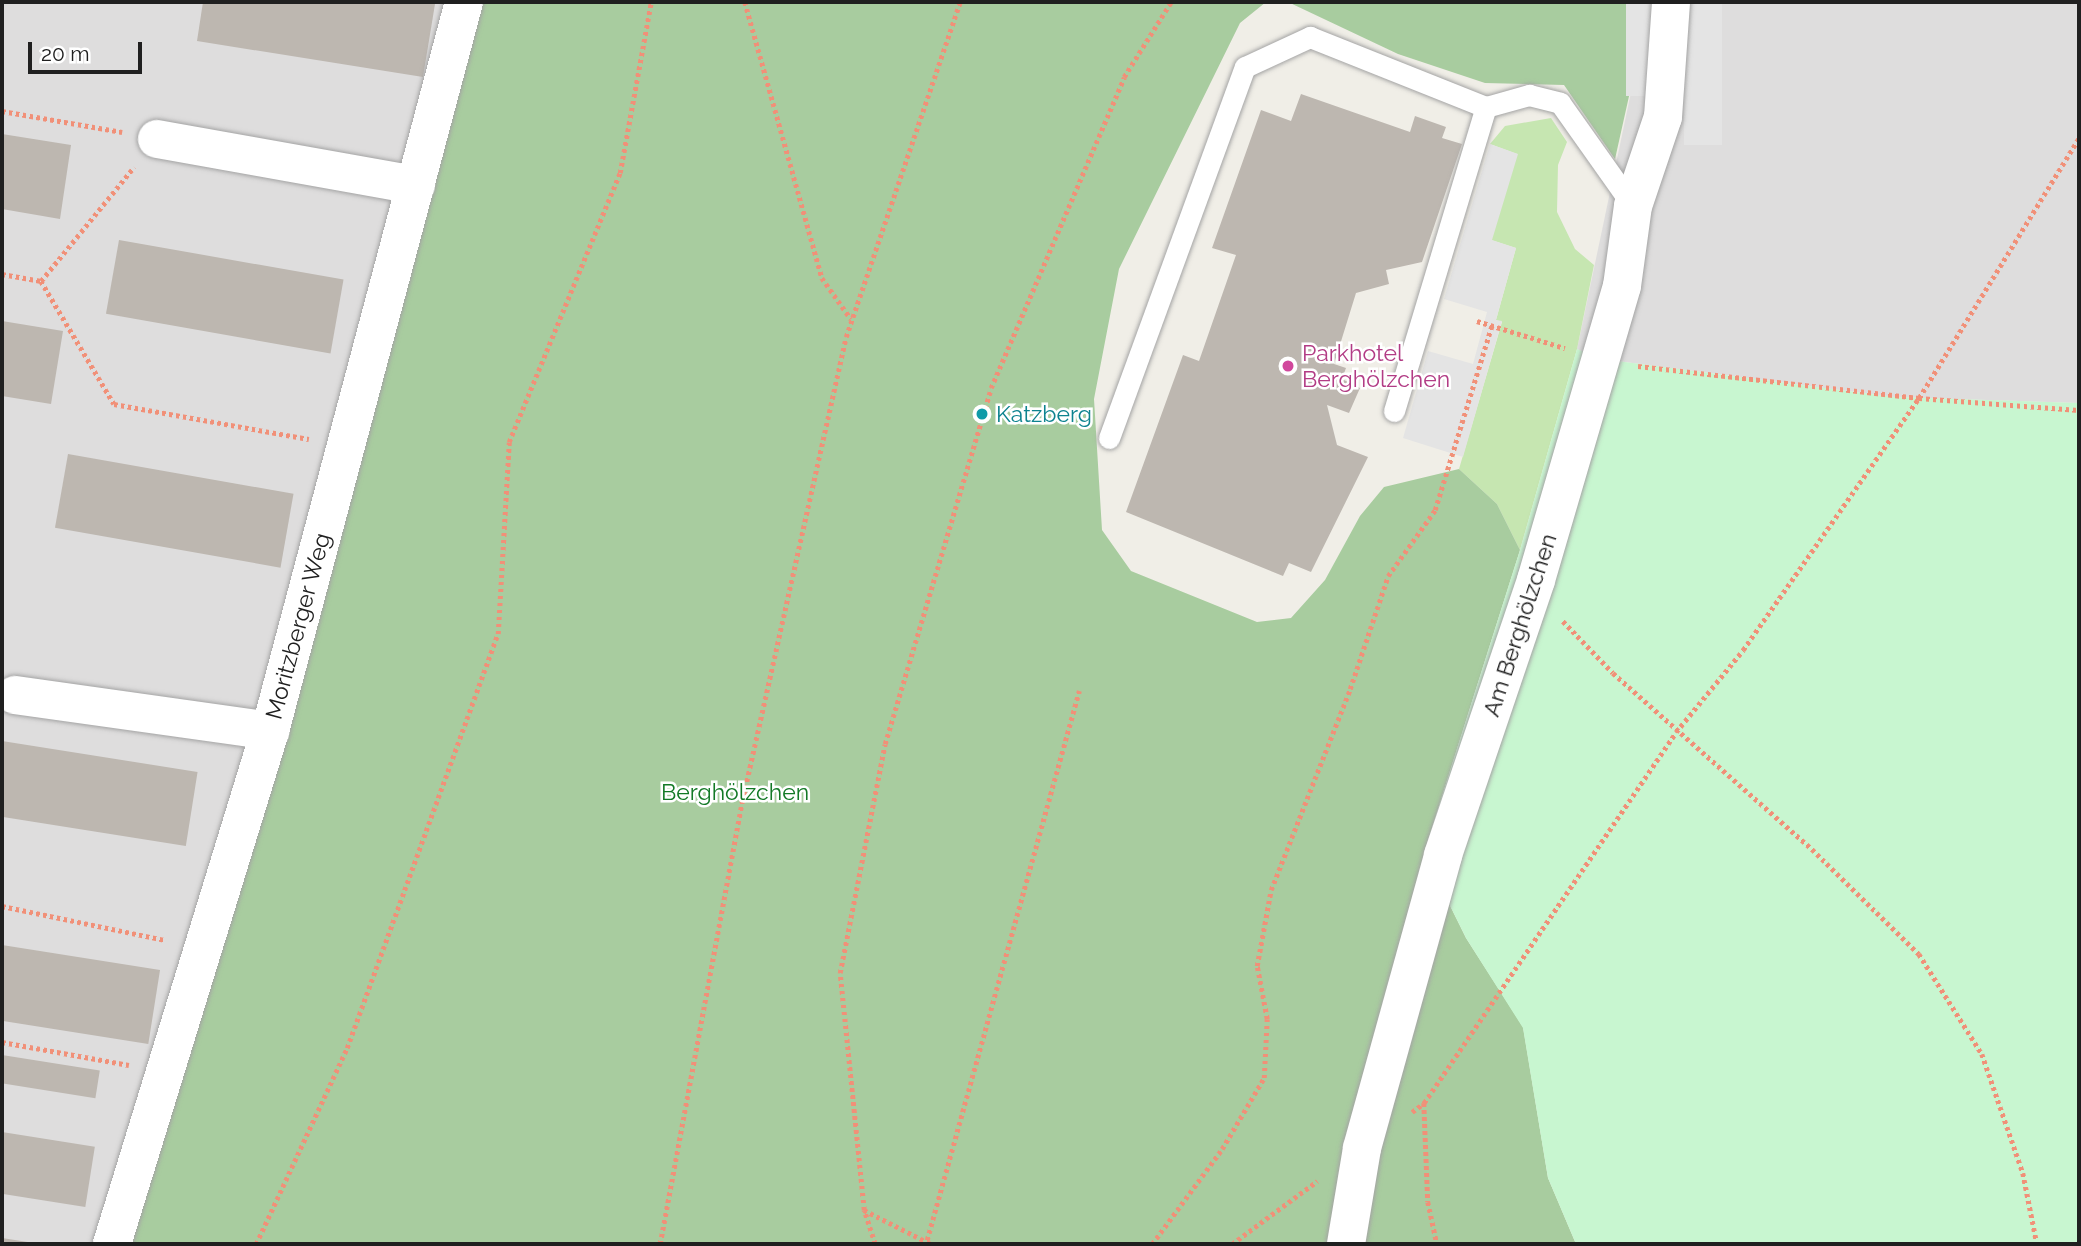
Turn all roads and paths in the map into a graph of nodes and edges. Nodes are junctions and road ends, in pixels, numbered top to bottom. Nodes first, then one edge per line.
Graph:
1 (464, 2) edge
2 (651, 2) edge
3 (745, 2) edge
4 (960, 2) edge
5 (1171, 2) edge
6 (1671, 2) edge
7 (1486, 107) junction
8 (2, 111) edge
9 (2079, 138) edge
10 (157, 139) junction
11 (416, 185) junction
12 (1633, 206) junction
13 (2, 274) edge
14 (40, 281) junction
15 (852, 319) junction
16 (1477, 321) dead end
17 (1492, 325) junction
18 (1602, 359) junction
19 (1661, 370) dead end
20 (1919, 398) junction
21 (2079, 410) edge
22 (1394, 411) dead end
23 (1110, 438) dead end
24 (347, 445) junction
25 (1535, 580) junction
26 (1079, 691) dead end
27 (15, 695) dead end
28 (270, 731) junction
29 (1676, 732) junction
30 (2, 906) edge
31 (200, 947) junction
32 (2, 1042) edge
33 (164, 1072) junction
34 (1424, 1103) junction
35 (1362, 1148) junction
36 (1311, 1186) dead end
37 (864, 1210) junction
38 (929, 1242) edge
39 (112, 1244) edge
40 (256, 1244) edge
41 (660, 1244) edge
42 (874, 1244) edge
43 (1152, 1244) edge
44 (1232, 1244) edge
45 (1346, 1244) edge
46 (1437, 1244) edge
47 (2036, 1244) edge

1 - 11 street, Moritzberger Weg
2 - 40 path
3 - 15 path
4 - 15 path
5 - 37 path
6 - 12 street, Am Berghölzchen
7 - 12 lane
7 - 22 lane
7 - 23 lane
8 - 10 path
9 - 20 path
10 - 11 street
10 - 14 path
11 - 24 street, Moritzberger Weg
12 - 18 street, Am Berghölzchen
13 - 14 path
14 - 24 path
15 - 41 path
16 - 17 path
17 - 18 path
17 - 43 path
18 - 25 street, Am Berghölzchen
19 - 20 path
20 - 21 path
20 - 29 path
24 - 28 street, Moritzberger Weg
25 - 29 path
25 - 35 street, Am Berghölzchen
26 - 38 path
27 - 28 street
28 - 31 street, Moritzberger Weg
29 - 34 path
29 - 47 path
30 - 31 path
31 - 33 street, Moritzberger Weg
32 - 33 path
33 - 39 street, Moritzberger Weg
34 - 35 path
34 - 46 path
35 - 45 street, Am Berghölzchen
36 - 44 path
37 - 38 path
37 - 42 path

